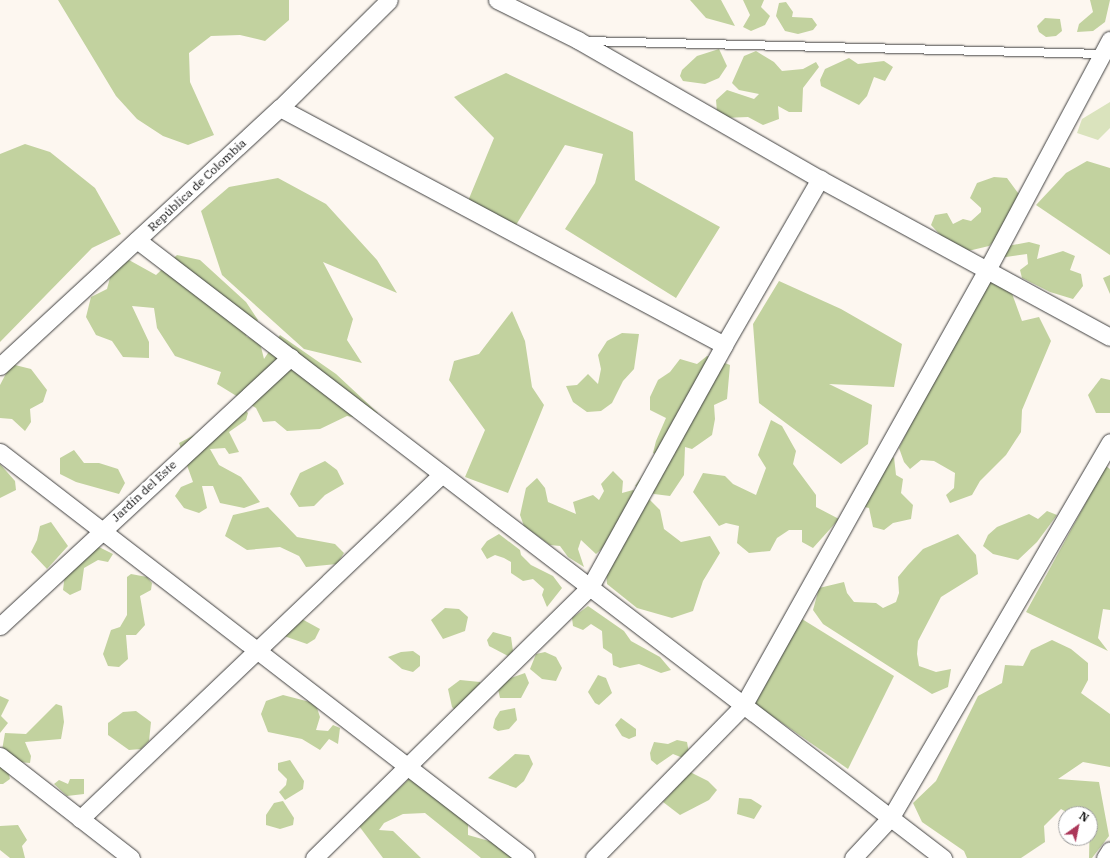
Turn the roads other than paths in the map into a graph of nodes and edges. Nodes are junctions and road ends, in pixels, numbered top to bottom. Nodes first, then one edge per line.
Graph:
1 (389, 0) edge
2 (497, 0) edge
3 (578, 40) junction
4 (1106, 47) edge
5 (280, 108) junction
6 (820, 179) junction
7 (137, 240) junction
8 (987, 270) junction
9 (1110, 337) edge
10 (724, 345) junction
11 (290, 357) junction
12 (0, 366) edge
13 (1110, 442) edge
14 (0, 452) edge
15 (442, 474) junction
16 (102, 530) junction
17 (590, 587) junction
18 (0, 626) edge
19 (257, 650) junction
20 (743, 706) junction
21 (0, 756) edge
22 (408, 767) junction
23 (891, 817) junction
24 (80, 819) junction
25 (1110, 850) edge
26 (131, 858) edge
27 (314, 858) edge
28 (526, 858) edge
29 (594, 858) edge
30 (853, 858) edge
31 (943, 858) edge
32 (1105, 858) edge

1 - 5 street, República de Colombia
2 - 3 street
3 - 4 lane
3 - 6 street
4 - 8 street
5 - 7 street, República de Colombia
5 - 10 street
6 - 8 street
6 - 10 street
7 - 11 street
7 - 12 street, República de Colombia
8 - 9 street
8 - 20 street
10 - 17 street
11 - 15 street
11 - 16 street, Jardín del Este
13 - 23 street
14 - 16 street
15 - 17 street
15 - 19 street
16 - 18 street, Jardín del Este
16 - 19 street
17 - 20 street
17 - 22 street
19 - 22 street
19 - 24 street
20 - 23 street
20 - 29 street
21 - 24 street
22 - 27 street
22 - 28 street
23 - 30 street
23 - 31 street
24 - 26 street
25 - 32 street

